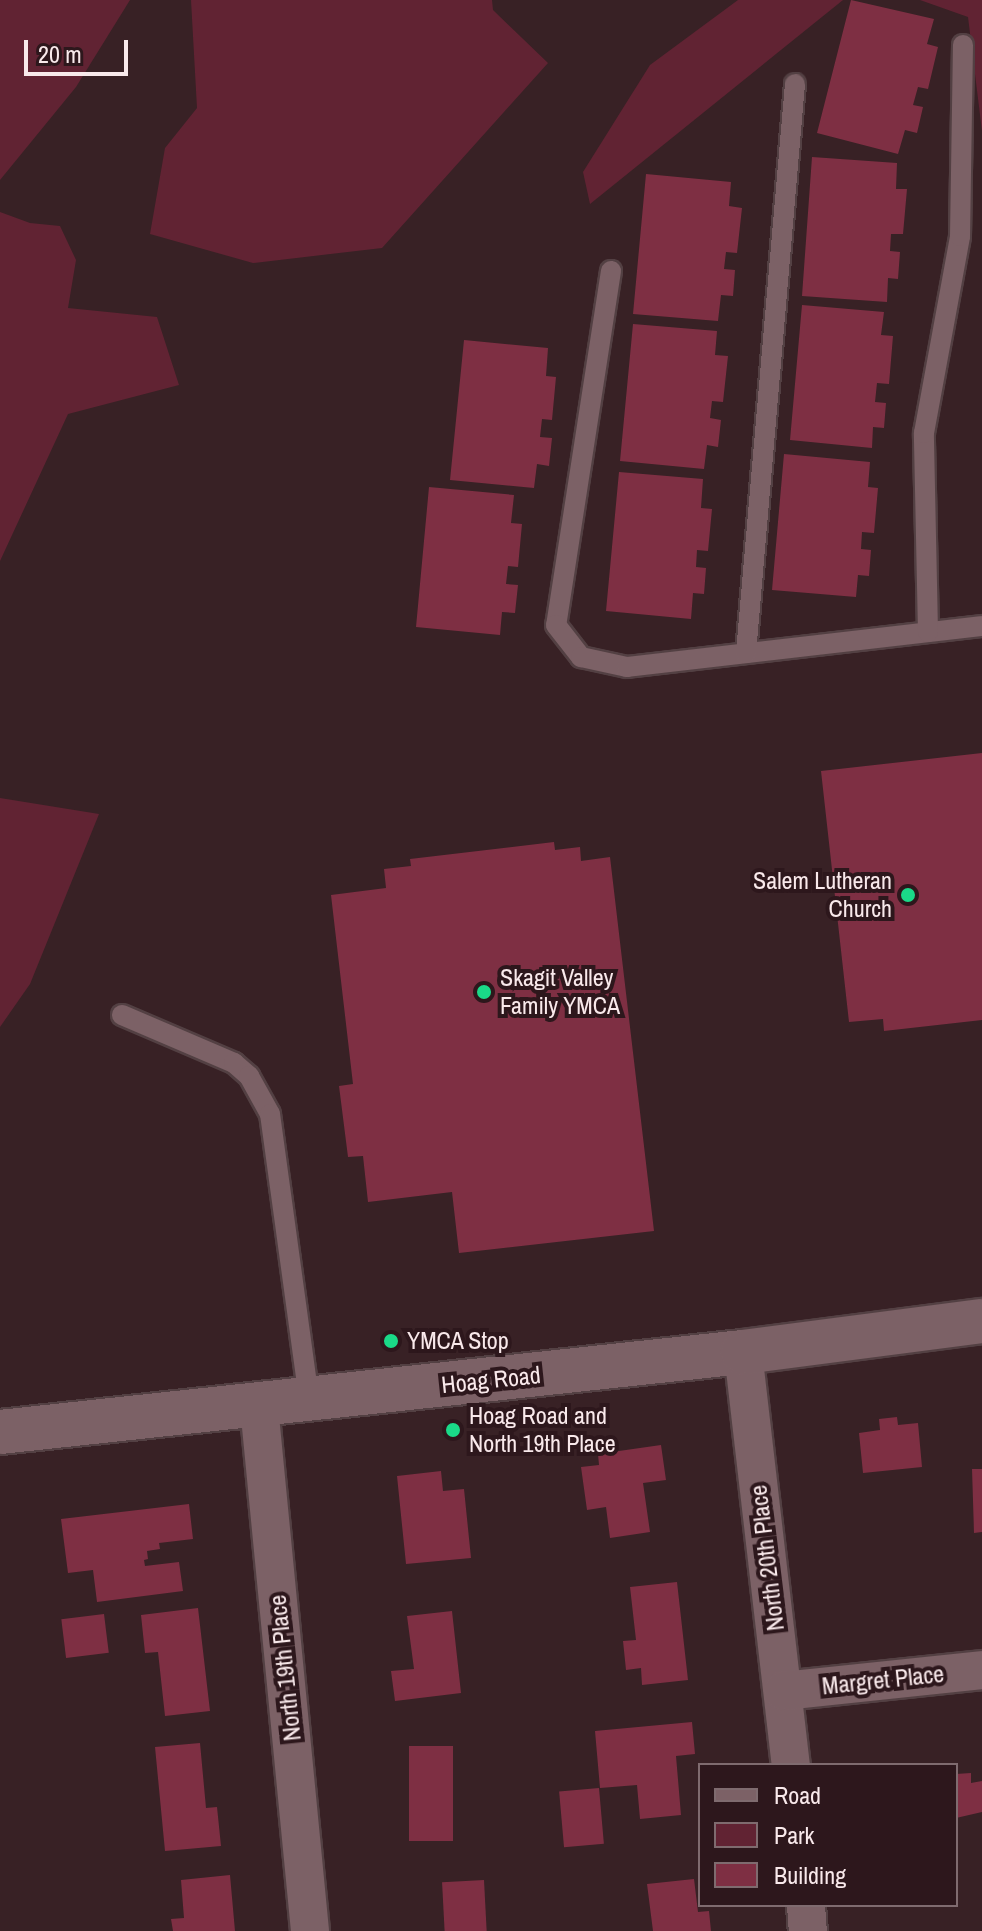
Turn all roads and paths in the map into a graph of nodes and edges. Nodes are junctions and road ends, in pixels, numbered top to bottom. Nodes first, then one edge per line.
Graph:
1 (963, 45) dead end
2 (795, 84) dead end
3 (611, 271) dead end
4 (982, 626) edge
5 (928, 632) junction
6 (746, 653) junction
7 (122, 1015) dead end
8 (982, 1321) edge
9 (743, 1352) junction
10 (309, 1400) junction
11 (259, 1406) junction
12 (0, 1432) edge
13 (982, 1670) edge
14 (783, 1691) junction
15 (791, 1763) edge
16 (806, 1907) edge
17 (310, 1931) edge
18 (808, 1931) edge

1 - 5 lane
2 - 6 lane
3 - 6 lane
4 - 5 lane
5 - 6 lane
7 - 10 lane
8 - 9 street, Hoag Road
9 - 10 street, Hoag Road
9 - 14 street, North 20th Place
10 - 11 street, Hoag Road
11 - 12 street, Hoag Road
11 - 17 street, North 19th Place
13 - 14 street, Margret Place
14 - 15 street, North 20th Place
16 - 18 street

